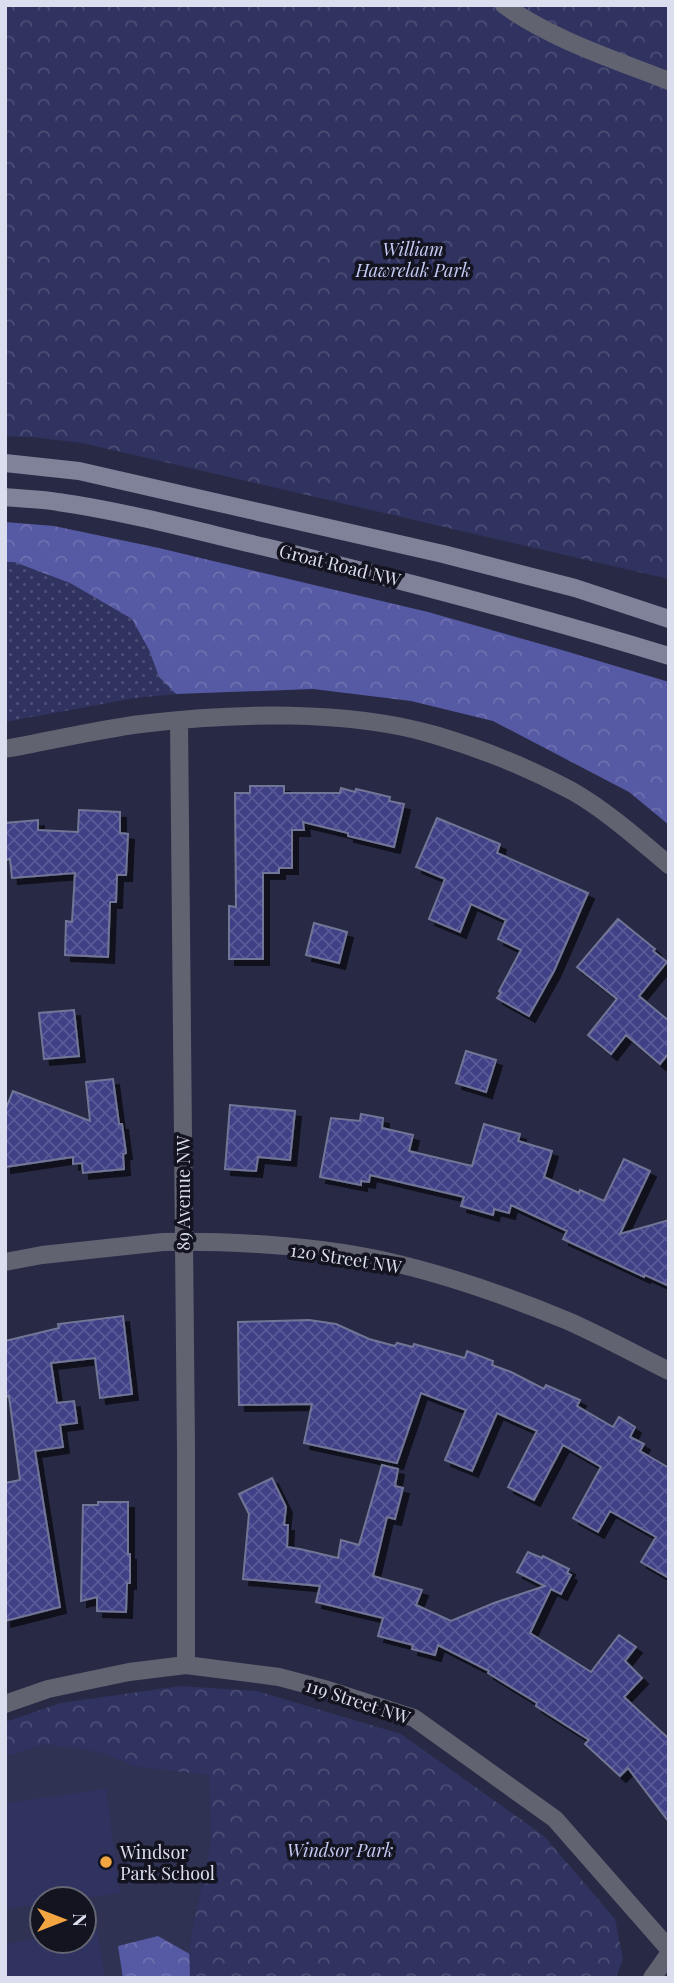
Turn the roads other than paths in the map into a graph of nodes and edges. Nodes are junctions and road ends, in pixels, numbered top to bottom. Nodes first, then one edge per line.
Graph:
1 (504, 5) edge
2 (669, 81) edge
3 (5, 463) edge
4 (5, 497) edge
5 (669, 619) edge
6 (669, 656) edge
7 (179, 721) junction
8 (5, 749) edge
9 (669, 865) edge
10 (183, 1241) junction
11 (5, 1262) edge
12 (669, 1371) edge
13 (186, 1665) junction
14 (5, 1704) edge
15 (669, 1951) edge
16 (652, 1978) edge

1 - 2 street
3 - 5 main road, Groat Road NW
4 - 6 main road, Groat Road NW
7 - 8 street
7 - 9 street
7 - 10 street, 89 Avenue NW
10 - 11 street, 120 Street NW
10 - 12 street, 120 Street NW
10 - 13 street, 89 Avenue NW
13 - 14 street, 119 Street NW
13 - 15 street, 119 Street NW
15 - 16 street

